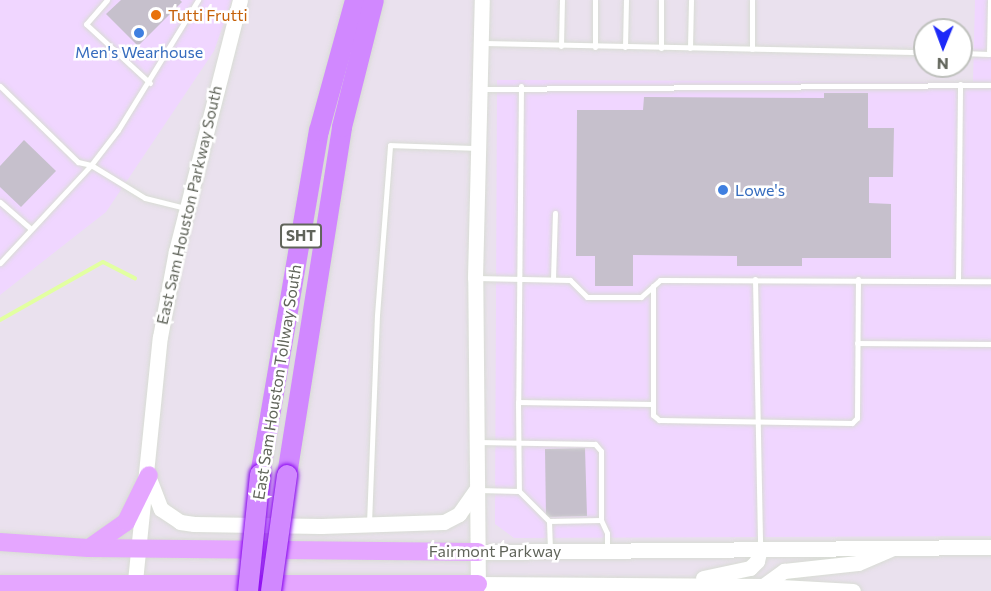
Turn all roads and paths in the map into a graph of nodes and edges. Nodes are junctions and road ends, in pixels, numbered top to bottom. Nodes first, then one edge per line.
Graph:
1 (108, 0) edge
2 (198, 0) edge
3 (240, 0) edge
4 (355, 0) edge
5 (374, 0) edge
6 (482, 0) edge
7 (562, 0) edge
8 (595, 0) edge
9 (626, 0) edge
10 (661, 0) edge
11 (691, 0) edge
12 (752, 0) edge
13 (990, 0) edge
14 (479, 43) junction
15 (561, 46) junction
16 (595, 47) junction
17 (625, 47) junction
18 (661, 48) junction
19 (690, 48) junction
20 (752, 49) junction
21 (913, 52) edge
22 (973, 53) edge
23 (150, 83) junction
24 (960, 84) junction
25 (991, 85) edge
26 (0, 86) edge
27 (520, 86) junction
28 (479, 90) junction
29 (477, 148) junction
30 (91, 165) junction
31 (0, 202) edge
32 (186, 209) junction
33 (555, 213) dead end
34 (31, 229) junction
35 (0, 263) edge
36 (475, 278) junction
37 (517, 279) junction
38 (553, 279) junction
39 (755, 279) junction
40 (858, 279) junction
41 (958, 280) junction
42 (991, 281) edge
43 (652, 286) junction
44 (857, 343) junction
45 (991, 344) edge
46 (518, 402) junction
47 (653, 404) junction
48 (755, 422) junction
49 (476, 442) junction
50 (518, 443) junction
51 (149, 475) junction
52 (476, 490) junction
53 (519, 491) junction
54 (601, 520) junction
55 (549, 521) junction
56 (368, 525) junction
57 (0, 542) edge
58 (896, 547) junction
59 (991, 547) edge
60 (88, 548) junction
61 (760, 548) junction
62 (138, 549) junction
63 (607, 550) junction
64 (550, 551) junction
65 (478, 552) junction
66 (0, 584) edge
67 (653, 585) junction
68 (478, 587) edge
69 (528, 587) edge
70 (90, 588) edge
71 (134, 588) edge
72 (591, 588) edge
73 (633, 588) edge
74 (706, 588) edge
75 (763, 589) edge
76 (248, 591) edge
77 (270, 591) edge
78 (853, 591) edge

1 - 23 lane
2 - 23 lane
3 - 32 main road, East Sam Houston Parkway South
4 - 76 highway, East Sam Houston Tollway South / SHT, bridge
5 - 77 highway, East Sam Houston Tollway South / SHT, bridge
6 - 14 main road
7 - 15 lane
8 - 16 lane
9 - 17 lane
10 - 18 lane
11 - 19 lane
12 - 20 lane
13 - 22 lane
14 - 15 lane
14 - 28 main road
15 - 16 lane
16 - 17 lane
17 - 18 lane
18 - 19 lane
19 - 20 lane
20 - 21 lane
23 - 30 lane
24 - 25 lane
24 - 27 lane
24 - 41 lane
26 - 30 lane
27 - 28 lane
27 - 37 lane
28 - 29 main road
29 - 36 main road
29 - 56 lane
30 - 32 lane
30 - 34 lane
31 - 34 lane
32 - 51 main road, East Sam Houston Parkway South
33 - 38 lane
34 - 35 lane
36 - 37 lane
36 - 49 main road
37 - 38 lane
37 - 46 lane
38 - 43 lane
39 - 40 lane
39 - 43 lane
39 - 48 lane
40 - 41 lane
40 - 44 lane
41 - 42 lane
43 - 47 lane
44 - 45 lane
44 - 48 lane
46 - 47 lane
46 - 50 lane
47 - 48 lane
48 - 61 lane
49 - 50 lane
49 - 52 main road
50 - 53 lane
50 - 54 lane
51 - 56 main road
51 - 60 main road
51 - 62 main road, East Sam Houston Parkway South
52 - 53 lane
52 - 56 main road
52 - 65 main road
53 - 55 lane
54 - 55 lane
54 - 63 lane
55 - 64 lane
57 - 60 main road, Fairmont Parkway
58 - 59 main road, Fairmont Parkway
58 - 61 main road, Fairmont Parkway
58 - 75 main road
60 - 62 main road, Fairmont Parkway
61 - 63 main road, Fairmont Parkway
61 - 67 main road
62 - 65 main road, Fairmont Parkway
62 - 71 main road, East Sam Houston Parkway South
63 - 64 main road, Fairmont Parkway
64 - 65 main road, Fairmont Parkway
65 - 68 main road
66 - 70 main road, Fairmont Parkway
67 - 73 main road, Fairmont Parkway
67 - 74 main road, Fairmont Parkway
68 - 69 main road, Fairmont Parkway
68 - 71 main road, Fairmont Parkway
69 - 72 main road, Fairmont Parkway
70 - 71 main road, Fairmont Parkway
72 - 73 main road, Fairmont Parkway
74 - 75 main road, Fairmont Parkway
75 - 78 main road, Fairmont Parkway

